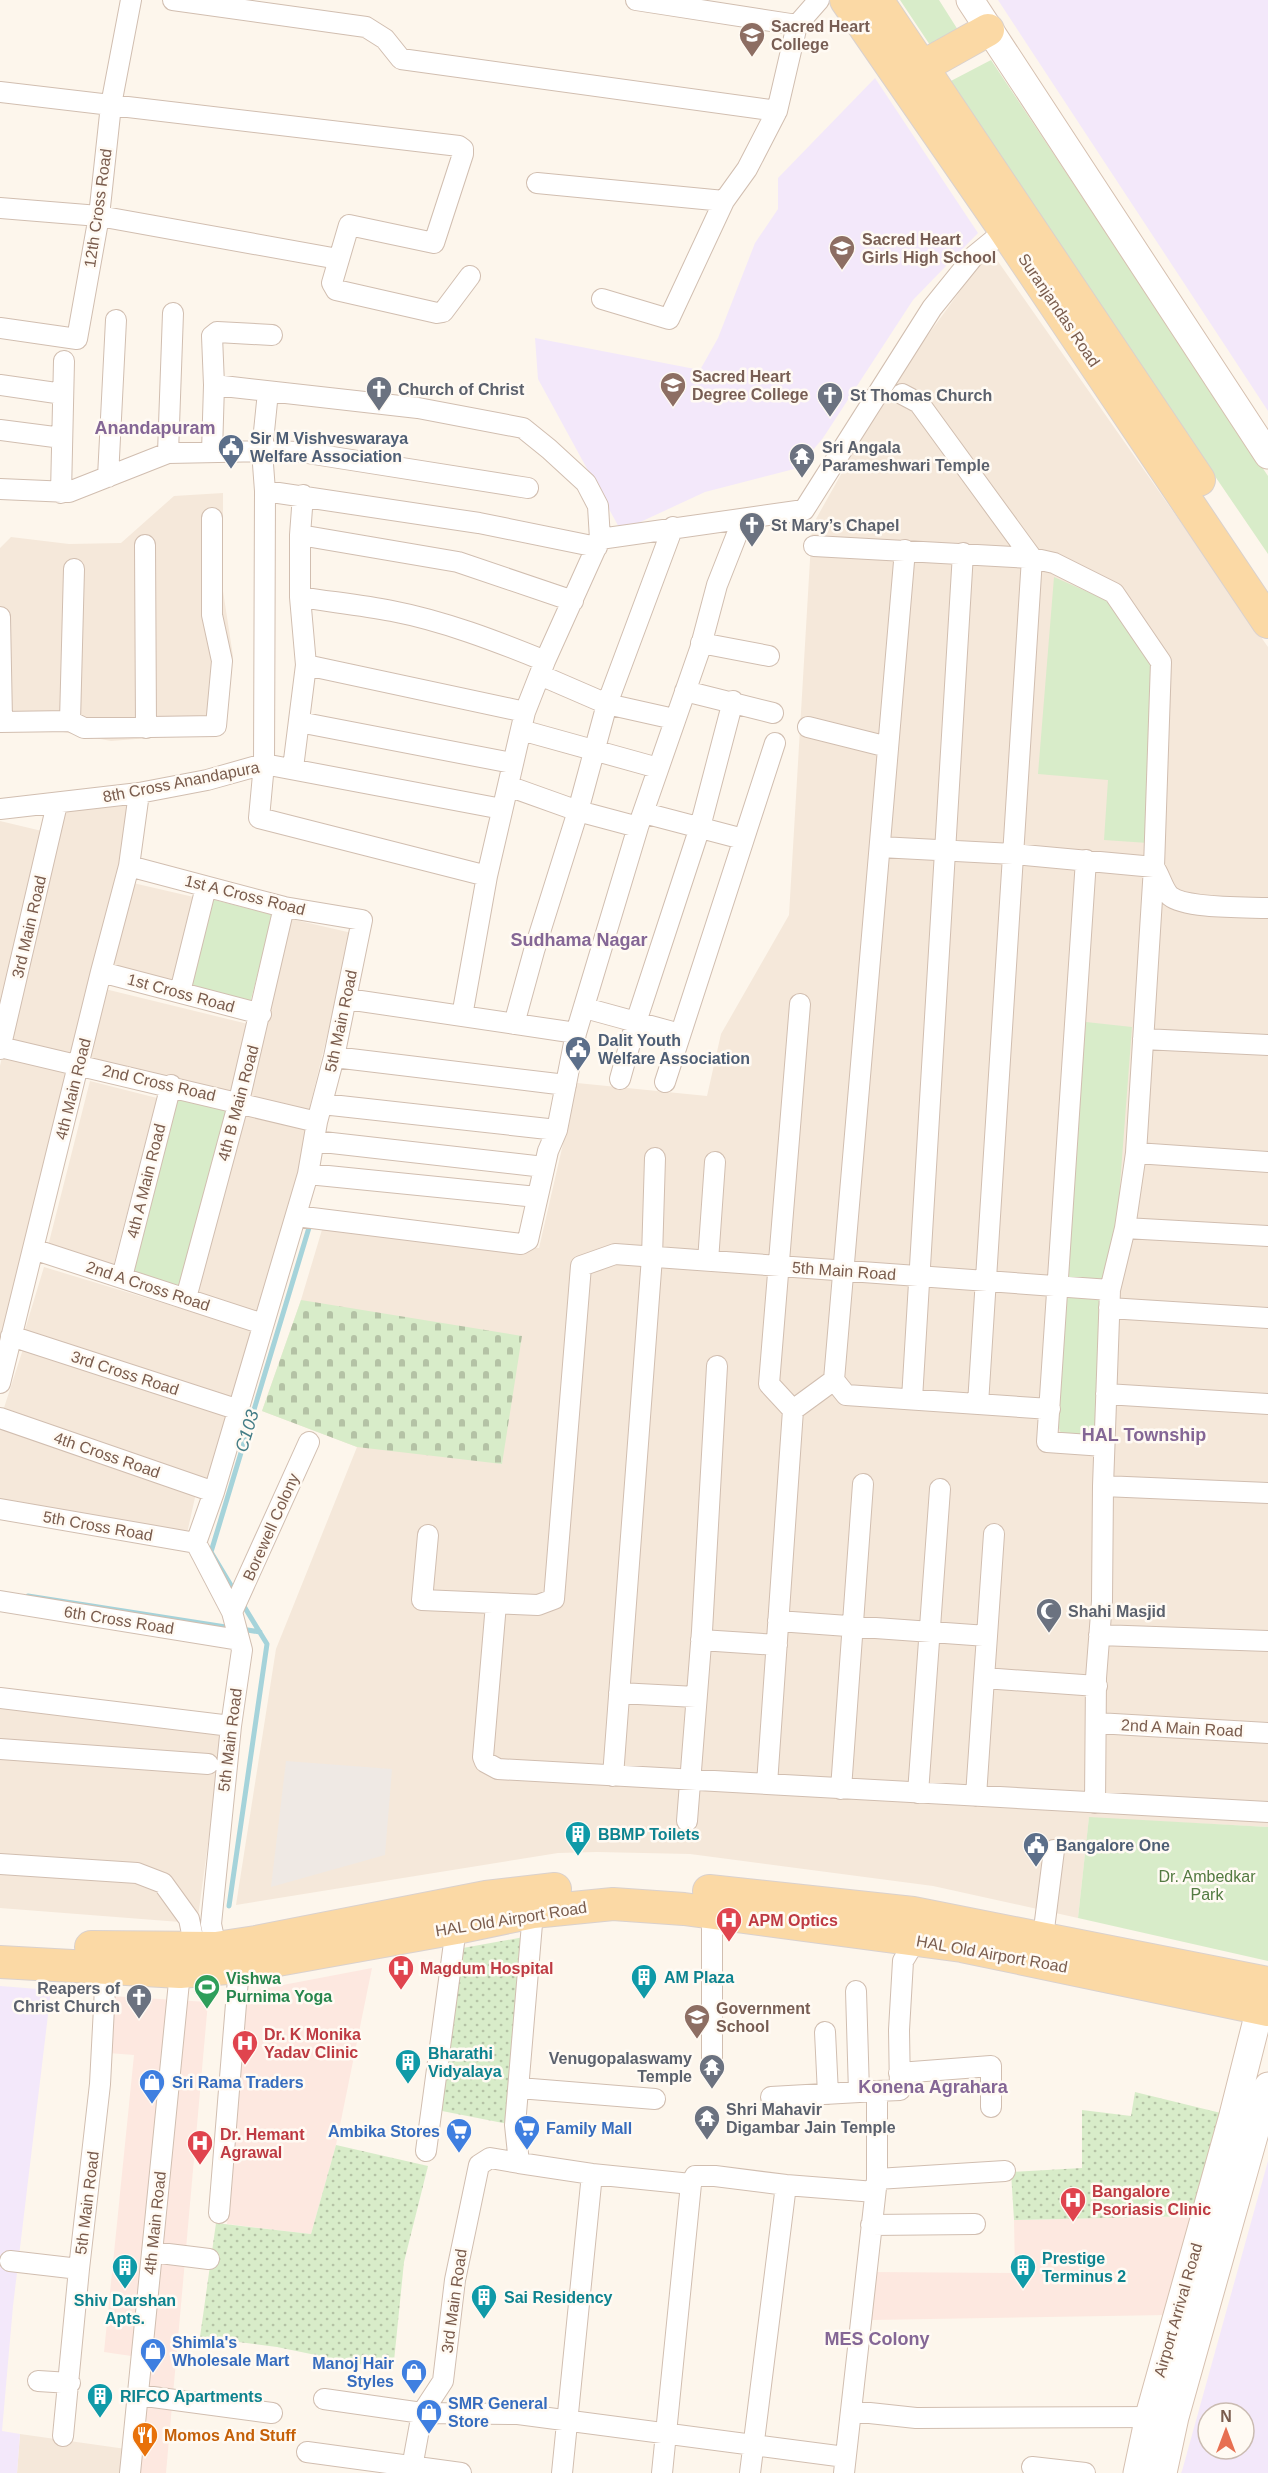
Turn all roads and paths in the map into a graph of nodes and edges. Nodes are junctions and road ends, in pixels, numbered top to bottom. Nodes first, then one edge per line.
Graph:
1 (131, 0) edge
2 (173, 0) edge
3 (636, 0) edge
4 (819, 0) edge
5 (846, 0) edge
6 (877, 0) edge
7 (970, 0) edge
8 (797, 25) junction
9 (988, 30) junction
10 (912, 74) junction
11 (0, 92) edge
12 (111, 105) junction
13 (777, 111) junction
14 (537, 183) dead end
15 (724, 201) junction
16 (0, 208) edge
17 (99, 216) junction
18 (1014, 223) junction
19 (338, 259) junction
20 (471, 276) dead end
21 (602, 299) dead end
22 (173, 314) dead end
23 (116, 320) dead end
24 (0, 328) edge
25 (273, 335) dead end
26 (64, 361) dead end
27 (0, 385) edge
28 (214, 385) junction
29 (268, 392) junction
30 (63, 394) junction
31 (902, 394) dead end
32 (0, 430) edge
33 (62, 438) junction
34 (262, 451) junction
35 (212, 452) junction
36 (168, 453) junction
37 (1268, 455) edge
38 (108, 477) junction
39 (528, 488) dead end
40 (0, 489) edge
41 (266, 491) junction
42 (61, 493) junction
43 (303, 495) junction
44 (212, 518) dead end
45 (743, 519) junction
46 (673, 527) junction
47 (300, 535) junction
48 (599, 543) junction
49 (145, 545) dead end
50 (814, 546) dead end
51 (905, 550) junction
52 (963, 553) junction
53 (1032, 558) junction
54 (74, 569) dead end
55 (1268, 584) edge
56 (300, 597) junction
57 (573, 601) junction
58 (0, 617) edge
59 (1268, 622) edge
60 (701, 643) junction
61 (769, 656) dead end
62 (306, 665) junction
63 (542, 668) junction
64 (684, 691) junction
65 (733, 701) junction
66 (607, 704) junction
67 (773, 712) dead end
68 (674, 719) junction
69 (1, 721) edge
70 (70, 721) junction
71 (523, 721) junction
72 (299, 722) junction
73 (808, 727) dead end
74 (146, 728) junction
75 (775, 743) dead end
76 (888, 747) junction
77 (592, 751) junction
78 (264, 764) junction
79 (512, 764) junction
80 (293, 768) junction
81 (658, 768) junction
82 (508, 786) junction
83 (139, 793) junction
84 (57, 804) junction
85 (0, 809) edge
86 (502, 809) junction
87 (578, 811) junction
88 (641, 820) junction
89 (700, 827) junction
90 (743, 839) junction
91 (880, 847) junction
92 (945, 850) junction
93 (1013, 854) junction
94 (1086, 860) junction
95 (129, 866) junction
96 (1154, 867) junction
97 (486, 876) junction
98 (207, 887) junction
99 (284, 908) junction
100 (1268, 908) edge
101 (362, 920) joint
102 (100, 972) junction
103 (180, 993) junction
104 (347, 999) junction
105 (800, 1004) dead end
106 (585, 1008) junction
107 (261, 1014) junction
108 (462, 1016) junction
109 (636, 1022) junction
110 (514, 1024) junction
111 (576, 1034) junction
112 (680, 1034) junction
113 (1143, 1039) junction
114 (1268, 1046) edge
115 (0, 1048) edge
116 (334, 1057) junction
117 (79, 1064) junction
118 (620, 1079) dead end
119 (665, 1083) dead end
120 (171, 1085) junction
121 (566, 1085) junction
122 (239, 1101) junction
123 (320, 1113) junction
124 (557, 1130) junction
125 (314, 1141) junction
126 (1136, 1153) junction
127 (656, 1158) dead end
128 (715, 1162) dead end
129 (1268, 1162) edge
130 (544, 1167) junction
131 (308, 1174) junction
132 (537, 1197) junction
133 (296, 1216) junction
134 (1125, 1228) junction
135 (1268, 1236) edge
136 (33, 1249) junction
137 (652, 1257) junction
138 (708, 1261) junction
139 (779, 1267) junction
140 (843, 1271) junction
141 (122, 1277) junction
142 (920, 1277) junction
143 (986, 1282) junction
144 (1058, 1287) junction
145 (186, 1298) junction
146 (1110, 1299) junction
147 (1268, 1318) edge
148 (263, 1324) junction
149 (12, 1336) junction
150 (717, 1366) dead end
151 (834, 1380) junction
152 (0, 1383) edge
153 (1106, 1394) junction
154 (912, 1399) junction
155 (978, 1404) junction
156 (1268, 1404) edge
157 (1050, 1409) junction
158 (239, 1410) junction
159 (793, 1410) junction
160 (0, 1418) edge
161 (309, 1442) dead end
162 (1104, 1446) junction
163 (863, 1484) dead end
164 (1103, 1486) junction
165 (940, 1489) dead end
166 (214, 1492) junction
167 (1268, 1493) edge
168 (0, 1509) edge
169 (994, 1534) dead end
170 (428, 1535) dead end
171 (196, 1543) junction
172 (0, 1601) edge
173 (496, 1604) junction
174 (232, 1612) junction
175 (778, 1621) junction
176 (853, 1626) junction
177 (930, 1632) junction
178 (1099, 1635) junction
179 (987, 1636) junction
180 (239, 1640) junction
181 (701, 1640) junction
182 (1268, 1641) edge
183 (777, 1645) junction
184 (984, 1678) junction
185 (1096, 1686) junction
186 (619, 1693) junction
187 (696, 1697) junction
188 (0, 1698) edge
189 (1097, 1723) junction
190 (231, 1726) junction
191 (1268, 1732) edge
192 (0, 1749) edge
193 (208, 1764) dead end
194 (613, 1776) junction
195 (690, 1780) junction
196 (767, 1784) junction
197 (842, 1789) junction
198 (918, 1793) junction
199 (976, 1796) junction
200 (1095, 1803) junction
201 (1268, 1812) edge
202 (687, 1821) dead end
203 (1054, 1850) dead end
204 (0, 1864) edge
205 (614, 1894) junction
206 (533, 1912) junction
207 (712, 1913) junction
208 (456, 1928) junction
209 (1043, 1937) junction
210 (909, 1939) junction
211 (0, 1941) edge
212 (208, 1959) junction
213 (0, 1962) edge
214 (106, 1969) junction
215 (856, 1990) dead end
216 (1265, 2000) edge
217 (825, 2031) dead end
218 (712, 2060) dead end
219 (899, 2073) junction
220 (1268, 2086) edge
221 (519, 2088) junction
222 (868, 2092) junction
223 (828, 2094) junction
224 (771, 2097) dead end
225 (655, 2099) dead end
226 (991, 2107) dead end
227 (515, 2125) junction
228 (426, 2151) dead end
229 (490, 2158) junction
230 (519, 2163) junction
231 (1005, 2171) dead end
232 (592, 2174) junction
233 (691, 2184) junction
234 (786, 2185) junction
235 (876, 2185) junction
236 (219, 2213) dead end
237 (975, 2224) dead end
238 (871, 2225) junction
239 (152, 2252) junction
240 (209, 2259) dead end
241 (10, 2260) dead end
242 (79, 2269) junction
243 (38, 2381) dead end
244 (70, 2383) junction
245 (138, 2395) junction
246 (324, 2399) dead end
247 (851, 2411) junction
248 (272, 2413) dead end
249 (422, 2413) junction
250 (1149, 2416) junction
251 (1175, 2417) junction
252 (567, 2421) junction
253 (666, 2434) junction
254 (63, 2436) dead end
255 (752, 2447) junction
256 (307, 2452) dead end
257 (844, 2465) edge
258 (1032, 2467) dead end
259 (412, 2470) edge
260 (130, 2473) edge
261 (460, 2473) edge
262 (562, 2473) edge
263 (662, 2473) edge
264 (750, 2473) edge
265 (1085, 2473) edge
266 (1137, 2473) edge
267 (1163, 2473) edge

1 - 12 street, 12th Cross Road
2 - 13 street
3 - 8 street
4 - 8 street
5 - 10 main road, Suranjandas Road
6 - 10 main road, Suranjandas Road
7 - 9 street
8 - 13 street
9 - 10 main road
9 - 37 street
10 - 18 main road, Suranjandas Road
11 - 12 street
12 - 17 street, 12th Cross Road
12 - 19 street
13 - 15 street
14 - 15 street
15 - 21 street
16 - 17 street
17 - 19 street
17 - 24 street, 12th Cross Road
18 - 45 street
18 - 55 main road, Suranjandas Road
18 - 59 main road, Suranjandas Road
19 - 20 street
22 - 36 street
23 - 38 street
25 - 28 street
26 - 30 street
27 - 30 street
28 - 29 street
28 - 35 street
29 - 34 street
29 - 48 street
30 - 33 street
31 - 53 street
32 - 33 street
33 - 42 street
34 - 35 street
34 - 39 street
34 - 41 street
35 - 36 street
36 - 38 street
38 - 42 street
40 - 42 street
41 - 43 street
41 - 78 street
43 - 47 street
43 - 48 street
44 - 74 street
45 - 46 street
45 - 60 street
46 - 48 street
46 - 66 street
47 - 56 street
47 - 57 street
48 - 57 street
49 - 74 street
50 - 51 street
51 - 52 street
51 - 76 street
52 - 53 street
52 - 92 street
53 - 93 street
53 - 96 street
54 - 70 street
56 - 62 street
56 - 63 street
57 - 63 street
58 - 69 street
60 - 61 street
60 - 64 street
62 - 71 street
62 - 72 street
63 - 66 street
63 - 71 street
64 - 65 street
64 - 68 street
65 - 67 street
65 - 89 street
66 - 68 street
66 - 77 street
68 - 81 street
69 - 70 street
70 - 74 street
71 - 77 street
71 - 79 street
72 - 79 street
72 - 80 street
73 - 76 street
75 - 90 street
76 - 91 street
77 - 81 street
77 - 87 street
78 - 80 street, 8th Cross Anandapura
78 - 83 street, 8th Cross Anandapura
78 - 97 street
79 - 82 street
80 - 86 street, 8th Cross Anandapura
81 - 88 street
82 - 86 street
82 - 87 street
83 - 84 street, 8th Cross Anandapura
83 - 95 street, 4th Main Road
84 - 85 street, 8th Cross Anandapura
84 - 115 street, 3rd Main Road
86 - 97 street
87 - 88 street
87 - 110 street
88 - 89 street
88 - 106 street
89 - 90 street
89 - 109 street
90 - 112 street
91 - 92 street
91 - 140 street
92 - 93 street
92 - 142 street
93 - 94 street
93 - 143 street
94 - 96 street
94 - 144 street
95 - 98 street, 1st A Cross Road
95 - 102 street, 4th Main Road
96 - 100 street
96 - 113 street
97 - 108 street
98 - 99 street, 1st A Cross Road
98 - 103 street
99 - 101 street, 1st A Cross Road
99 - 107 street, 4th B Main Road
101 - 104 street, 5th Main Road
102 - 103 street, 1st Cross Road
102 - 117 street, 4th Main Road
103 - 107 street, 1st Cross Road
104 - 108 street
104 - 116 street, 5th Main Road
105 - 139 street
106 - 109 street
106 - 111 street
107 - 122 street, 4th B Main Road
108 - 110 street
109 - 112 street
109 - 118 street
110 - 111 street
111 - 121 street
112 - 119 street
113 - 114 street
113 - 126 street
115 - 117 street, 2nd Cross Road
116 - 121 street
116 - 123 street, 5th Main Road
117 - 120 street, 2nd Cross Road
117 - 136 street, 4th Main Road
120 - 122 street, 2nd Cross Road
120 - 141 street, 4th A Main Road
121 - 124 street
122 - 123 street, 2nd Cross Road
122 - 145 street, 4th B Main Road
123 - 124 street, 2nd Cross Road
123 - 125 street, 5th Main Road
124 - 130 street
125 - 130 street
125 - 131 street, 5th Main Road
126 - 129 street
126 - 134 street
127 - 137 street
128 - 138 street
130 - 132 street
131 - 132 street
131 - 133 street, 5th Main Road
132 - 133 street
133 - 148 street, 5th Main Road
134 - 135 street
134 - 146 street
136 - 141 street, 2nd A Cross Road
136 - 149 street, 4th Main Road
137 - 138 street, 5th Main Road
137 - 173 street, 5th Main Road
137 - 186 street
138 - 139 street, 5th Main Road
139 - 140 street, 5th Main Road
139 - 159 street
140 - 142 street, 5th Main Road
140 - 151 street
141 - 145 street, 2nd A Cross Road
142 - 143 street, 5th Main Road
142 - 154 street
143 - 144 street, 5th Main Road
143 - 155 street
144 - 146 street, 5th Main Road
144 - 157 street
145 - 148 street, 2nd A Cross Road
146 - 147 street, 5th Main Road
146 - 153 street
148 - 158 street, 5th Main Road
149 - 152 street, 4th Main Road
149 - 158 street, 3rd Cross Road
150 - 181 street
151 - 154 street
151 - 159 street
153 - 156 street
153 - 162 street
154 - 155 street
155 - 157 street
157 - 162 street
158 - 166 street, 5th Main Road
159 - 175 street
160 - 166 street, 4th Cross Road
161 - 174 street, Borewell Colony
162 - 164 street
163 - 176 street
164 - 167 street
164 - 178 street
165 - 177 street
166 - 171 street, 5th Main Road
168 - 171 street, 5th Cross Road
169 - 179 street
170 - 173 street
171 - 174 street, 5th Main Road
172 - 180 street, 6th Cross Road
173 - 194 street
174 - 180 street, 5th Main Road
175 - 176 street
175 - 183 street
176 - 177 street
176 - 197 street
177 - 179 street
177 - 198 street
178 - 182 street
178 - 185 street
179 - 184 street
180 - 190 street, 5th Main Road
181 - 183 street
181 - 187 street
183 - 196 street
184 - 185 street
184 - 199 street
185 - 189 street
186 - 187 street
186 - 194 street
187 - 195 street
188 - 190 street
189 - 191 street, 2nd A Main Road
189 - 200 street
190 - 212 street, 5th Main Road
192 - 193 street
194 - 195 street
195 - 196 street
195 - 202 street
196 - 197 street
197 - 198 street
198 - 199 street
199 - 200 street
200 - 201 street
203 - 209 street
204 - 212 street
205 - 206 main road, HAL Old Airport Road
205 - 207 main road, HAL Old Airport Road
205 - 209 main road, HAL Old Airport Road
205 - 212 main road, HAL Old Airport Road
206 - 208 main road, HAL Old Airport Road
206 - 221 street
207 - 210 main road, HAL Old Airport Road
207 - 218 street
208 - 212 main road, HAL Old Airport Road
208 - 228 street
209 - 216 main road, HAL Old Airport Road
210 - 216 main road, HAL Old Airport Road
210 - 219 street
211 - 212 main road, HAL Old Airport Road
212 - 214 main road, HAL Old Airport Road
212 - 236 street
212 - 239 street, 4th Main Road
213 - 214 main road, HAL Old Airport Road
214 - 242 street, 5th Main Road
215 - 222 street
216 - 250 street, Airport Arrival Road
217 - 223 street
219 - 222 street
219 - 226 street
220 - 251 street, Airport Arrival Road
221 - 225 street
221 - 227 street
222 - 223 street
222 - 235 street
223 - 224 street
227 - 229 street, 3rd Main Road
227 - 230 street
229 - 230 street
229 - 249 street, 3rd Main Road
230 - 232 street
231 - 235 street
232 - 233 street
232 - 252 street
233 - 234 street
233 - 253 street
234 - 235 street
234 - 255 street
235 - 238 street
237 - 238 street
238 - 247 street
239 - 240 street
239 - 245 street, 4th Main Road
241 - 242 street
242 - 244 street, 5th Main Road
243 - 244 street
244 - 254 street, 5th Main Road
245 - 248 street
245 - 260 street, 4th Main Road
246 - 249 street
247 - 250 street
247 - 257 street
249 - 252 street
249 - 259 street, 3rd Main Road
250 - 251 street
250 - 266 street, Airport Arrival Road
251 - 267 street, Airport Arrival Road
252 - 253 street
252 - 262 street
253 - 255 street
253 - 263 street
255 - 257 street
255 - 264 street
256 - 259 street
258 - 265 street
259 - 261 street

